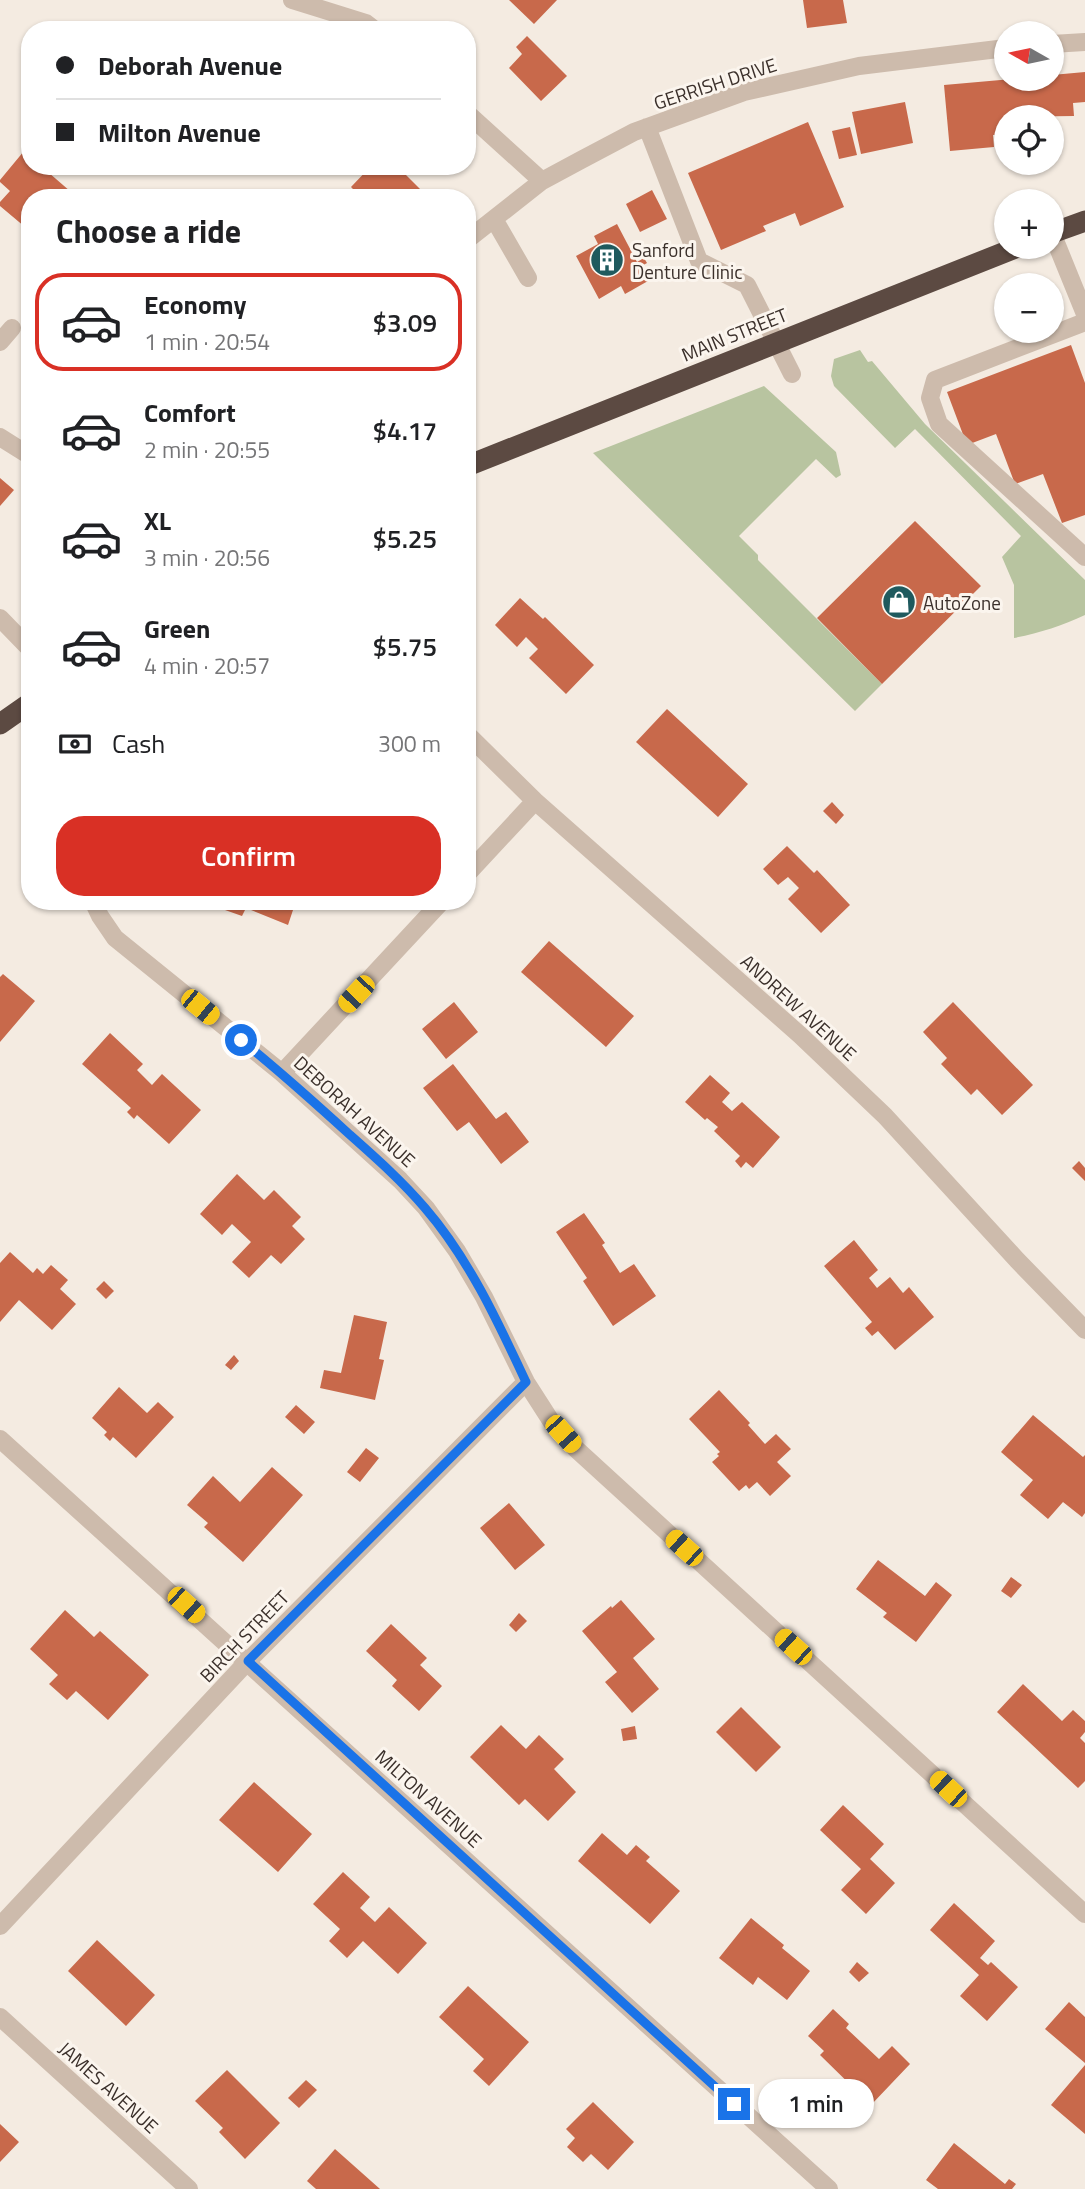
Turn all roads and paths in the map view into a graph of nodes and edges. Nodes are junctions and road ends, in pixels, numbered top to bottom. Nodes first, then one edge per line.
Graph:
1 (292, 0) edge
2 (360, 21) edge
3 (1085, 42) edge
4 (1064, 43) edge
5 (994, 49) edge
6 (476, 121) edge
7 (647, 127) junction
8 (542, 181) junction
9 (494, 219) junction
10 (1085, 220) edge
11 (1064, 228) edge
12 (476, 233) edge
13 (994, 256) edge
14 (1063, 259) edge
15 (528, 278) dead end
16 (1085, 314) edge
17 (1085, 322) edge
18 (12, 328) dead end
19 (0, 342) edge
20 (776, 342) junction
21 (792, 374) dead end
22 (0, 437) edge
23 (21, 450) edge
24 (476, 462) edge
25 (1085, 557) edge
26 (0, 618) edge
27 (21, 640) edge
28 (21, 709) edge
29 (0, 724) edge
30 (476, 743) edge
31 (535, 801) junction
32 (476, 864) edge
33 (97, 910) edge
34 (434, 910) edge
35 (282, 1073) junction
36 (1085, 1330) edge
37 (526, 1382) junction
38 (0, 1439) edge
39 (248, 1661) junction
40 (1085, 1914) edge
41 (0, 1926) edge
42 (0, 2017) edge
43 (190, 2189) edge
44 (829, 2189) edge

1 - 2 street
3 - 4 street
5 - 7 street, GERRISH DRIVE
6 - 8 street
7 - 8 street, GERRISH DRIVE
7 - 20 street
8 - 9 street, GERRISH DRIVE
9 - 12 street, GERRISH DRIVE
9 - 15 street
10 - 11 highway
13 - 20 highway, MAIN STREET
14 - 16 street
17 - 25 street
18 - 19 street
20 - 21 street
20 - 24 highway, MAIN STREET
22 - 23 street
26 - 27 street
28 - 29 highway
30 - 31 street, ANDREW AVENUE
31 - 32 street
31 - 36 street, ANDREW AVENUE
33 - 35 street, DEBORAH AVENUE
34 - 35 street
35 - 37 street, DEBORAH AVENUE
37 - 39 street, BIRCH STREET
37 - 40 street, DEBORAH AVENUE
38 - 39 street, MILTON AVENUE
39 - 41 street, BIRCH STREET
39 - 44 street, MILTON AVENUE
42 - 43 street, JAMES AVENUE

